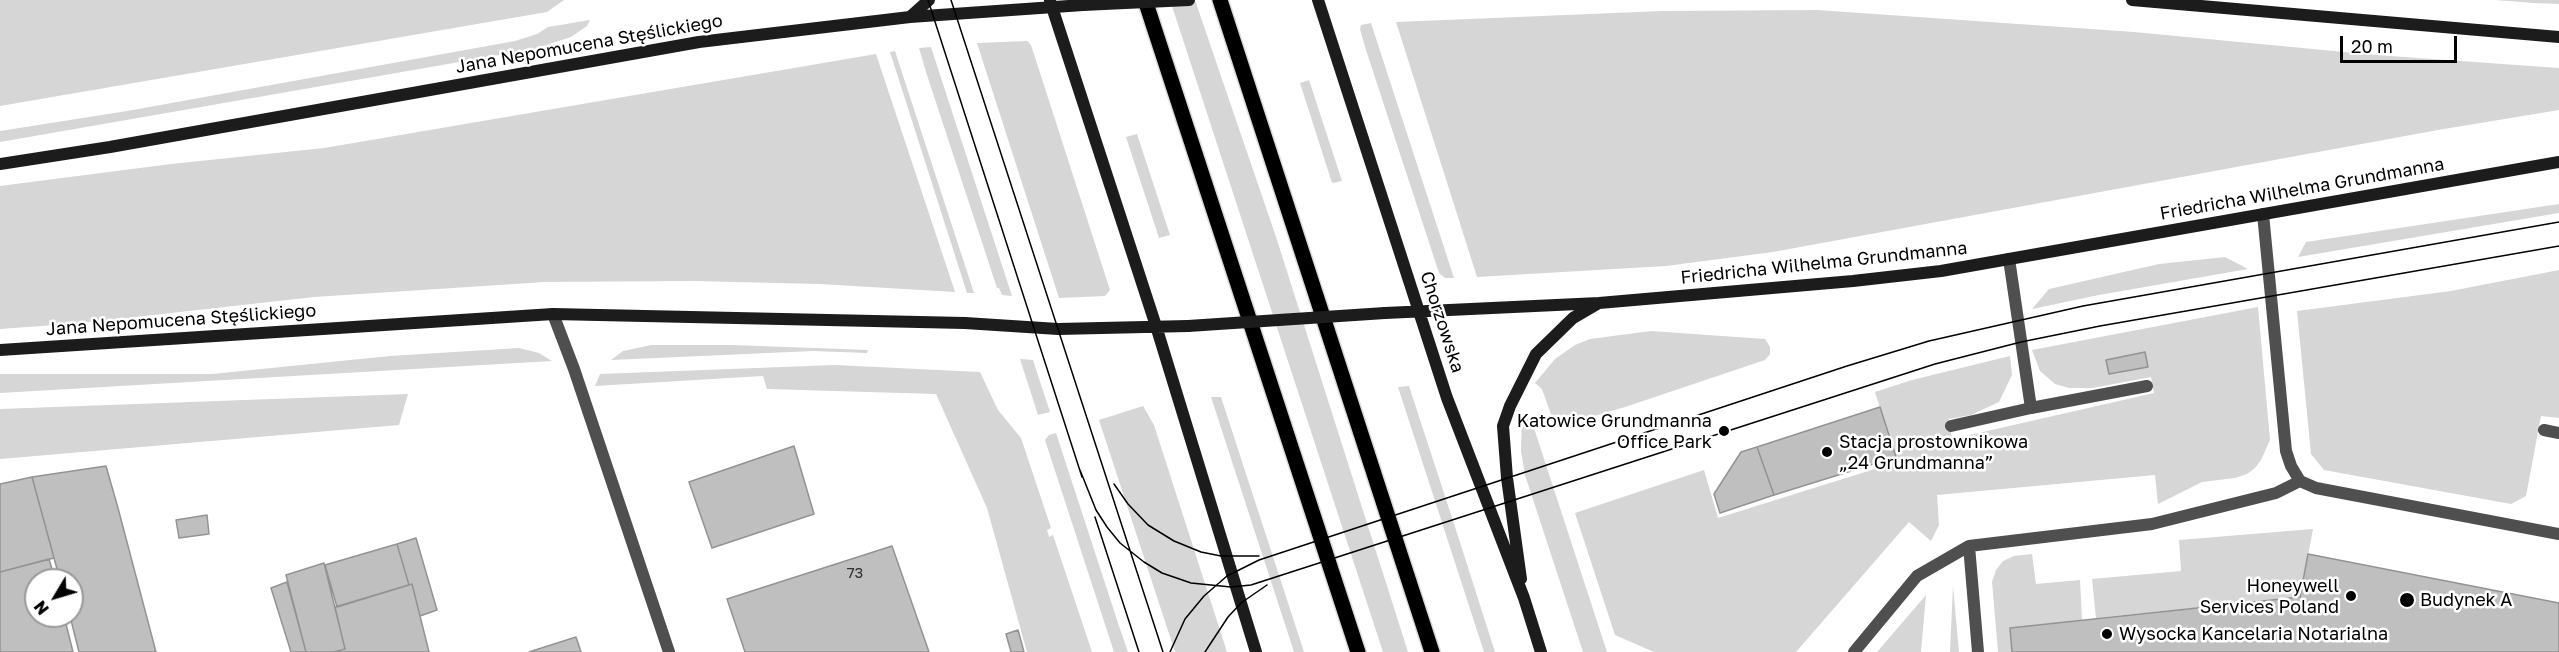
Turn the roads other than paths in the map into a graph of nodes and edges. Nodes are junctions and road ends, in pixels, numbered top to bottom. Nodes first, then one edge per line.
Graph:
1 (929, 0) edge
2 (1144, 0) edge
3 (1189, 0) edge
4 (1220, 0) edge
5 (1318, 0) edge
6 (2132, 0) edge
7 (1050, 3) edge
8 (910, 17) junction
9 (2559, 36) edge
10 (2559, 162) edge
11 (0, 164) edge
12 (2263, 214) junction
13 (2009, 260) junction
14 (1599, 303) junction
15 (1418, 310) junction
16 (553, 314) junction
17 (1156, 326) junction
18 (0, 350) edge
19 (2147, 386) dead end
20 (2031, 408) junction
21 (1951, 426) dead end
22 (2544, 430) dead end
23 (2559, 433) edge
24 (2300, 481) junction
25 (2559, 534) edge
26 (1969, 546) junction
27 (1524, 598) junction
28 (669, 652) edge
29 (1257, 652) edge
30 (1358, 652) edge
31 (1432, 652) edge
32 (1541, 652) edge
33 (1854, 652) edge
34 (1978, 652) edge

1 - 8 main road
2 - 30 main road
3 - 7 main road, Jana Nepomucena Stęślickiego, bridge
4 - 31 main road
5 - 15 main road, Chorzowska
6 - 9 main road
7 - 8 main road, Jana Nepomucena Stęślickiego
7 - 17 main road
8 - 11 main road, Jana Nepomucena Stęślickiego
10 - 12 main road, Friedricha Wilhelma Grundmanna
12 - 13 main road, Friedricha Wilhelma Grundmanna
12 - 24 lane
13 - 14 main road, Friedricha Wilhelma Grundmanna
13 - 20 lane
14 - 15 main road, Friedricha Wilhelma Grundmanna
14 - 27 main road
15 - 17 main road, Friedricha Wilhelma Grundmanna, bridge
15 - 27 main road, Chorzowska
16 - 17 main road, Jana Nepomucena Stęślickiego
16 - 18 main road, Jana Nepomucena Stęślickiego
16 - 28 lane
17 - 29 main road
19 - 20 lane
20 - 21 lane
22 - 23 lane
24 - 25 lane
24 - 26 lane
26 - 33 lane
26 - 34 lane
27 - 32 main road, Chorzowska

